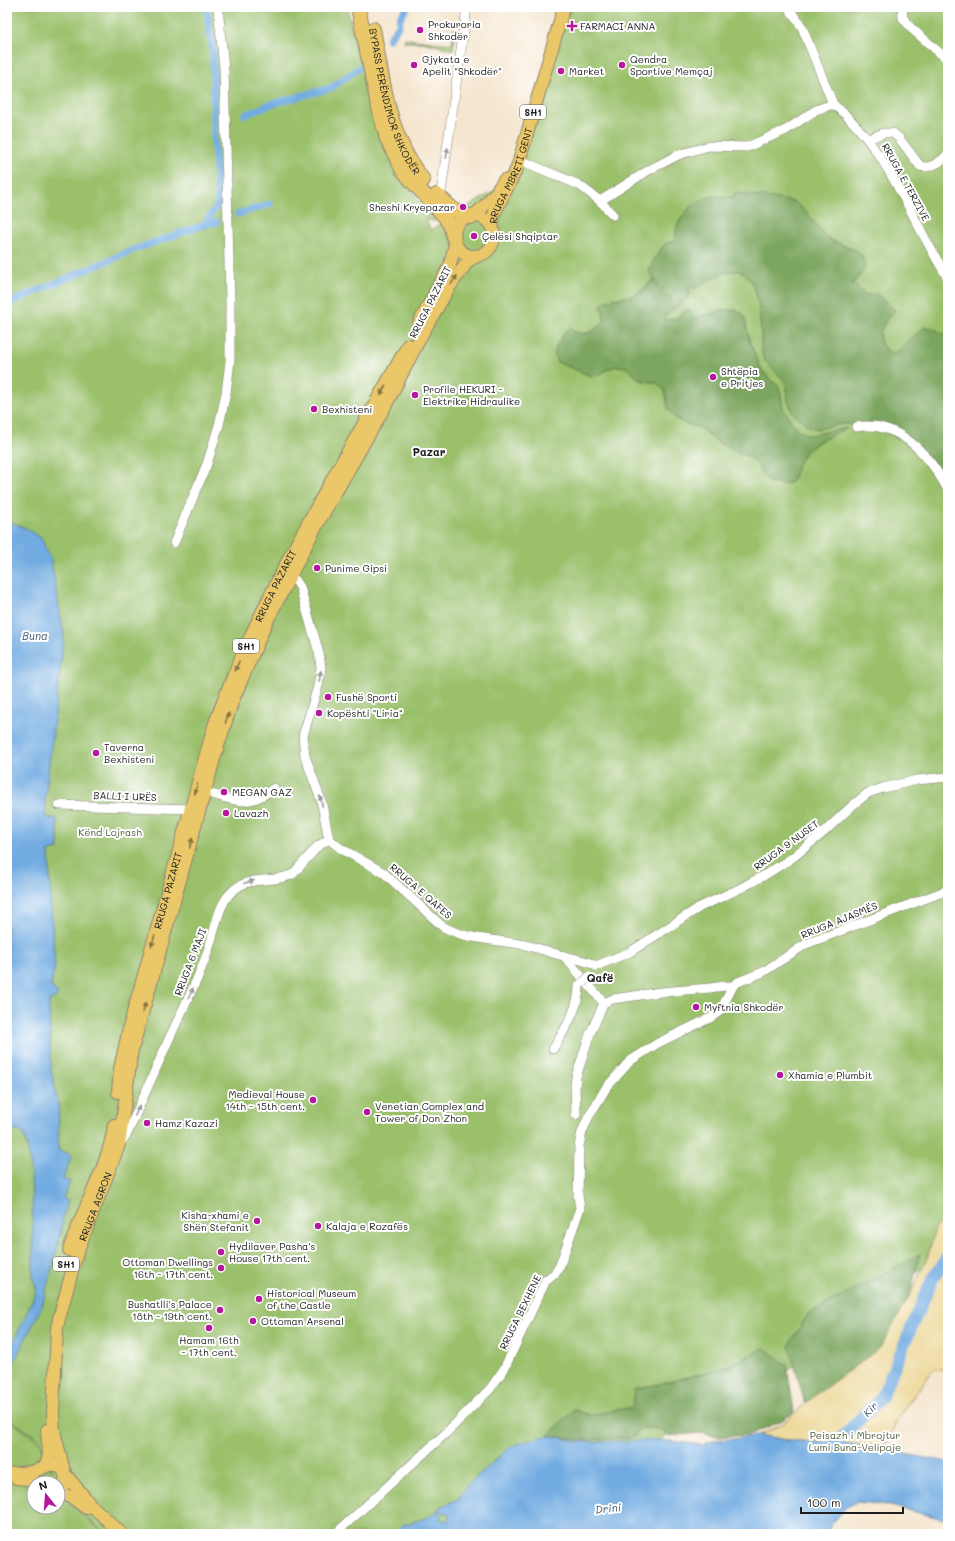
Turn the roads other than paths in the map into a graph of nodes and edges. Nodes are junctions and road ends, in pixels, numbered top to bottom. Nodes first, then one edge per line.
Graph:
1 (218, 7) edge
2 (358, 7) edge
3 (368, 7) edge
4 (467, 7) edge
5 (556, 7) edge
6 (564, 7) edge
7 (788, 7) edge
8 (902, 7) edge
9 (948, 60) edge
10 (833, 104) junction
11 (868, 139) junction
12 (947, 157) edge
13 (520, 160) junction
14 (600, 201) junction
15 (438, 202) junction
16 (613, 215) dead end
17 (471, 216) junction
18 (492, 229) junction
19 (455, 241) junction
20 (477, 256) junction
21 (948, 278) edge
22 (856, 427) dead end
23 (948, 490) edge
24 (174, 543) dead end
25 (291, 576) junction
26 (948, 777) edge
27 (274, 788) dead end
28 (206, 792) junction
29 (59, 805) dead end
30 (190, 809) junction
31 (329, 839) junction
32 (948, 890) edge
33 (564, 956) junction
34 (596, 966) junction
35 (733, 986) junction
36 (604, 1003) junction
37 (553, 1049) dead end
38 (130, 1059) joint
39 (120, 1068) joint
40 (576, 1115) dead end
41 (119, 1145) junction
42 (45, 1467) junction
43 (65, 1473) junction
44 (7, 1475) edge
45 (41, 1475) edge
46 (26, 1479) edge
47 (66, 1495) edge
48 (114, 1534) edge
49 (122, 1534) edge
50 (335, 1534) edge

1 - 24 street
2 - 15 highway, BYPASS PERËNDIMOR SHKODËR
3 - 15 highway, BYPASS PERËNDIMOR SHKODËR
15 -> 4 street
5 - 17 main road, RRUGA MBRETI GENT / SH1
6 - 13 main road, RRUGA MBRETI GENT / SH1
7 - 10 street
8 - 9 street
10 - 11 street, RRUGA E TERZIVE
10 - 14 street
11 - 12 street, RRUGA E TERZIVE
11 - 21 street, RRUGA E TERZIVE
13 - 14 street
13 - 18 main road, RRUGA MBRETI GENT / SH1
14 - 16 street
15 - 17 highway, BYPASS PERËNDIMOR SHKODËR
15 - 19 highway
17 - 18 main road, RRUGA MBRETI GENT
17 - 19 main road, RRUGA MBRETI GENT / SH1
18 - 20 main road, RRUGA MBRETI GENT / SH1
19 - 20 main road
19 -> 30 main road, RRUGA PAZARIT / SH1
25 -> 20 main road, RRUGA PAZARIT / SH1
22 - 23 street
28 -> 25 main road, RRUGA PAZARIT / SH1
31 -> 25 street
26 - 34 street, RRUGA 9 NUSET
27 - 28 street
38 -> 28 main road, RRUGA PAZARIT / SH1
29 - 30 street, BALLI I URËS
30 -> 39 main road, RRUGA PAZARIT / SH1
31 - 33 street, RRUGA E QAFES
41 -> 31 street, RRUGA 6 MAJI
32 - 35 street, RRUGA AJASMËS
33 - 34 street, RRUGA E QAFES
33 - 36 street
34 - 37 street
35 - 36 street, RRUGA AJASMËS
35 - 50 street, RRUGA BEXHENE
36 - 40 street
38 - 41 main road, RRUGA AGRON / SH1
39 - 42 main road, RRUGA AGRON / SH1
41 - 43 main road, RRUGA AGRON / SH1
42 - 43 main road
42 - 44 main road
42 - 45 main road, RRUGA AGRON
43 - 49 main road, RRUGA AGRON / SH1
44 - 46 main road
47 - 48 main road

